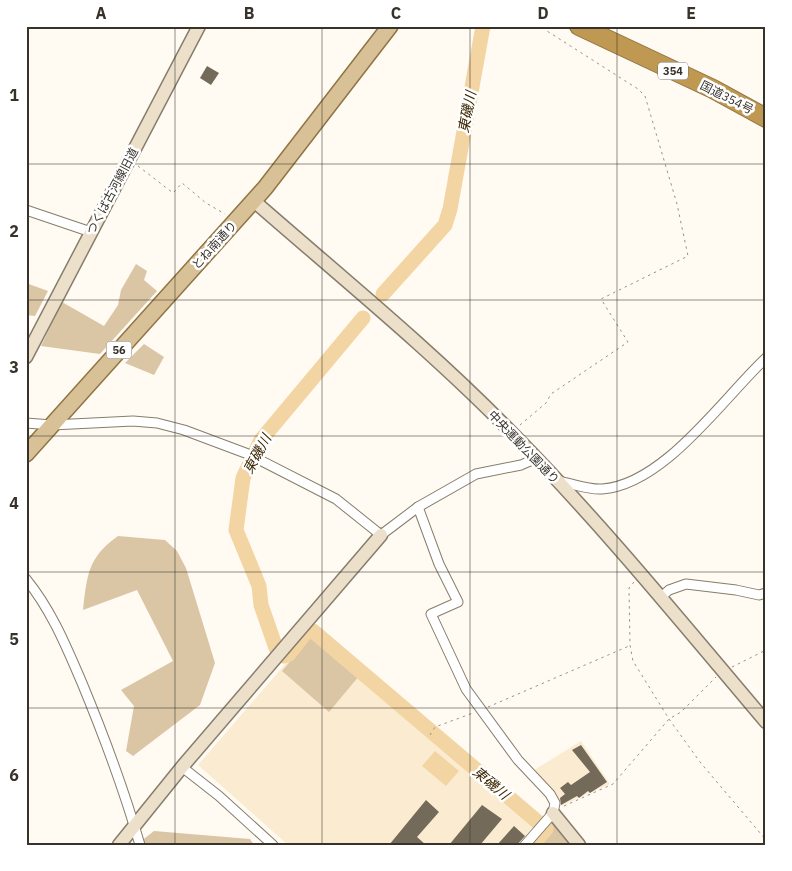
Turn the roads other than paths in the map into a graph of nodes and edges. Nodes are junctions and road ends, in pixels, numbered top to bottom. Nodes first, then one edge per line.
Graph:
1 (199, 26) edge
2 (390, 26) edge
3 (591, 29) edge
4 (766, 118) edge
5 (254, 201) junction
6 (26, 210) edge
7 (91, 232) junction
8 (26, 357) edge
9 (766, 358) edge
10 (26, 423) edge
11 (52, 425) junction
12 (26, 454) edge
13 (537, 458) junction
14 (557, 481) junction
15 (418, 507) junction
16 (381, 535) junction
17 (26, 579) edge
18 (766, 593) edge
19 (660, 598) junction
20 (766, 722) edge
21 (182, 767) junction
22 (553, 813) junction
23 (134, 826) junction
24 (119, 845) edge
25 (140, 845) edge
26 (273, 845) edge
27 (525, 845) edge
28 (579, 845) edge

1 - 7 street, つくば古河線旧道
2 - 5 main road, とね南通り / 56
3 - 4 highway, 国道354号 / 354
5 - 11 main road, とね南通り / 56
5 - 13 street, 中央運動公園通り
6 - 7 street
7 - 8 street, つくば古河線旧道
9 - 14 street
10 - 11 street
11 - 12 main road, とね南通り / 56
11 - 16 street
13 - 14 street, 中央運動公園通り
13 - 15 street
14 - 19 street, 中央運動公園通り
15 - 16 street
15 - 22 street
16 - 21 street
17 - 23 street
18 - 19 street
19 - 20 street, 中央運動公園通り
21 - 23 street
21 - 26 street
22 - 27 street
22 - 28 street
23 - 24 street
23 - 25 street

